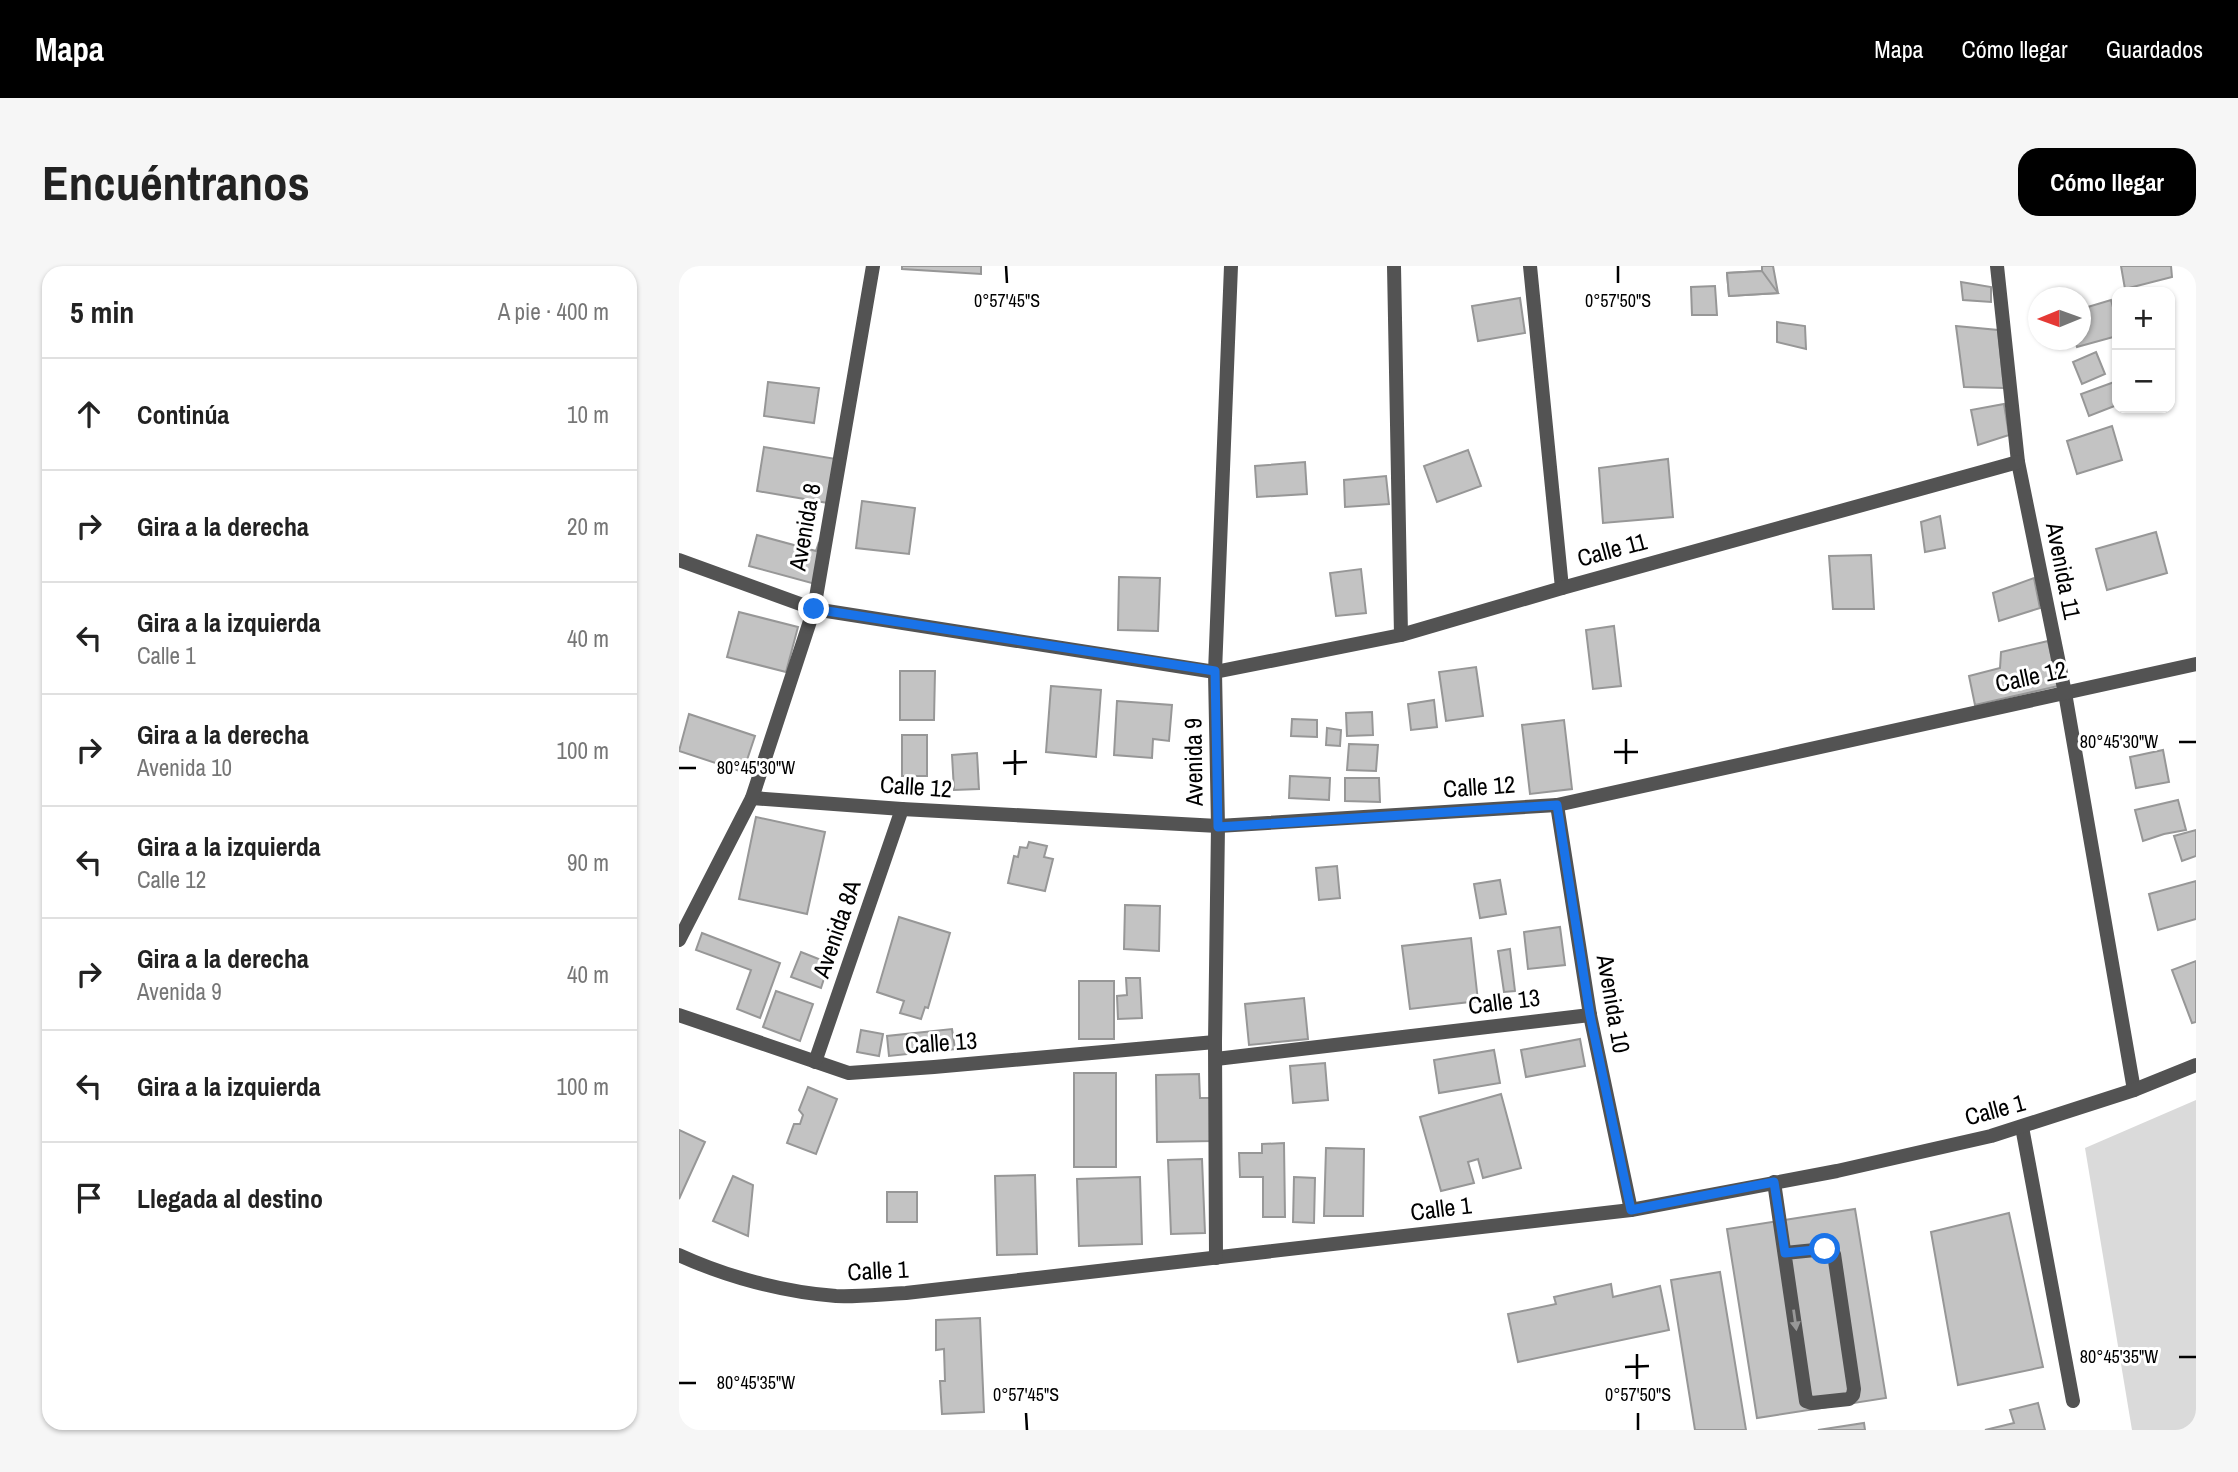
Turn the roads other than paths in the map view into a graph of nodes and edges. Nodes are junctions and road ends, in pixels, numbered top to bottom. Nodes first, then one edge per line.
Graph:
1 (873, 266) edge
2 (1231, 266) edge
3 (1394, 266) edge
4 (1529, 266) edge
5 (1997, 266) edge
6 (2018, 462) junction
7 (679, 560) edge
8 (1562, 587) junction
9 (814, 609) junction
10 (1401, 635) junction
11 (2196, 664) edge
12 (1215, 671) junction
13 (2065, 693) junction
14 (752, 798) junction
15 (1557, 805) junction
16 (902, 809) junction
17 (1218, 827) junction
18 (679, 940) edge
19 (679, 1015) edge
20 (1590, 1015) junction
21 (1215, 1042) junction
22 (1216, 1059) junction
23 (815, 1062) junction
24 (2196, 1065) edge
25 (2134, 1090) junction
26 (2022, 1127) junction
27 (1774, 1182) junction
28 (1631, 1210) junction
29 (1785, 1253) junction
30 (679, 1255) edge
31 (1216, 1258) junction
32 (2073, 1401) dead end

1 - 9 street, Avenida 8
2 - 12 street, Avenida 9
3 - 10 street
4 - 8 street
5 - 6 street, Avenida 11
6 - 8 street, Calle 11
6 - 13 street, Avenida 11
7 - 9 street, Calle 11
8 - 10 street, Calle 11
9 - 12 street, Calle 11
9 - 14 street, Avenida 8
10 - 12 street, Calle 11
11 - 13 street, Calle 12
12 - 17 street, Avenida 9
13 - 15 street, Calle 12
13 - 25 street, Avenida 11
14 - 16 street, Calle 12
14 - 18 street, Avenida 8
15 - 17 street, Calle 12
15 - 20 street, Avenida 10
16 - 17 street, Calle 12
16 - 23 street, Avenida 8A
17 - 21 street, Avenida 9
19 - 23 street, Calle 13
20 - 22 street, Calle 13
20 - 28 street, Avenida 10
21 - 22 street, Avenida 9
21 - 23 street, Calle 13
22 - 31 street, Avenida 9
24 - 25 street, Calle 1
25 - 26 street, Calle 1
26 - 27 street, Calle 1
26 - 32 street
27 - 28 street, Calle 1
27 - 29 street
28 - 31 street, Calle 1
29 -> 29 street
30 - 31 street, Calle 1

